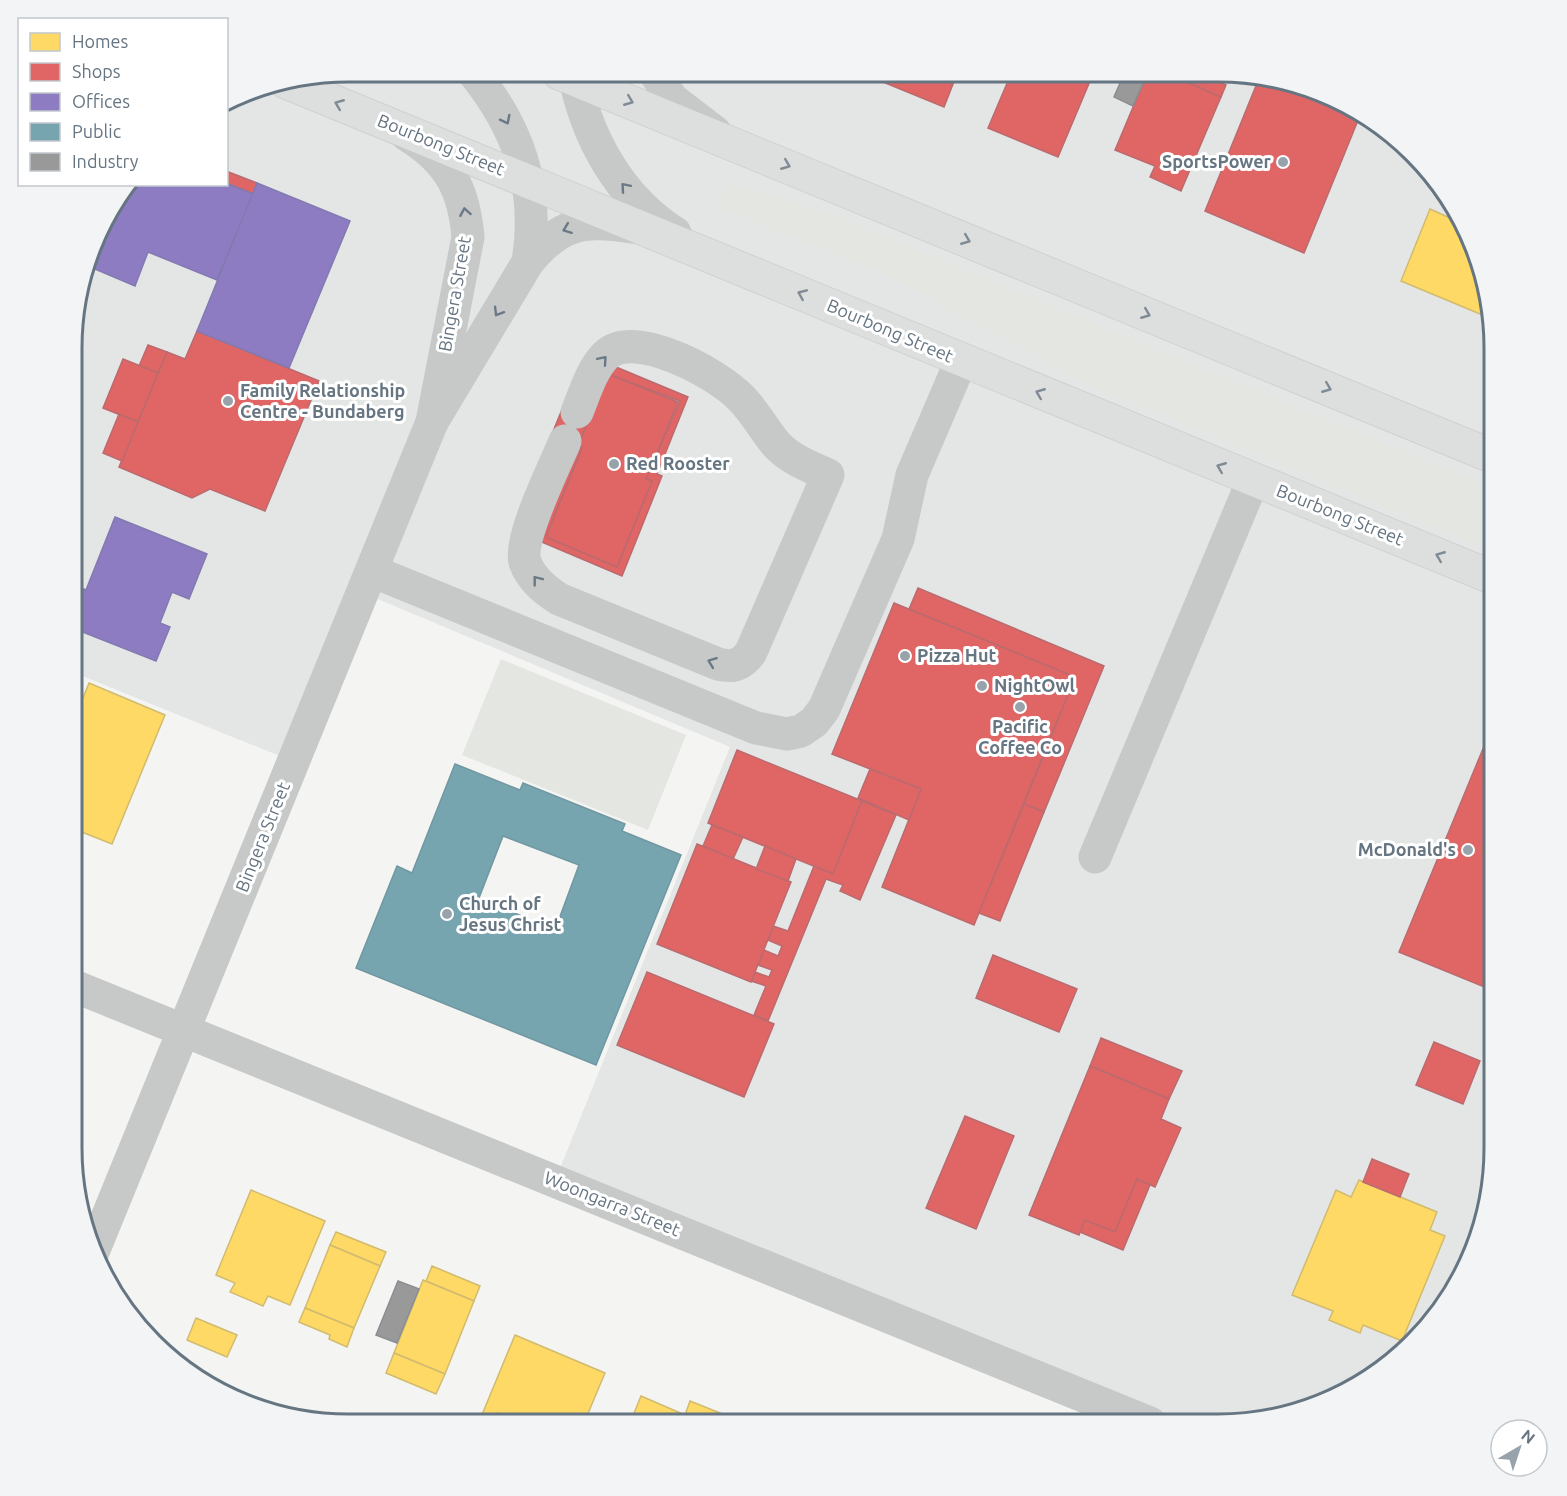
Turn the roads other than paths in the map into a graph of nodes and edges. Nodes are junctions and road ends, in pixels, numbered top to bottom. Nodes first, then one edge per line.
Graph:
1 (480, 82) edge
2 (572, 82) edge
3 (586, 82) edge
4 (661, 82) edge
5 (299, 88) edge
6 (392, 126) junction
7 (731, 143) junction
8 (528, 181) junction
9 (645, 229) junction
10 (721, 260) junction
11 (528, 262) junction
12 (961, 361) junction
13 (432, 422) junction
14 (1484, 453) edge
15 (1253, 480) junction
16 (372, 571) junction
17 (1484, 574) edge
18 (756, 640) joint
19 (1095, 857) dead end
20 (82, 989) edge
21 (184, 1033) junction
22 (99, 1238) edge
23 (1128, 1414) edge

1 -> 8 street
10 -> 2 street
3 -> 7 main road
4 - 7 street
6 -> 5 main road, Bourbong Street
6 - 8 main road, Bourbong Street
13 -> 6 street, Bingera Street
7 -> 14 main road
8 - 9 main road, Bourbong Street
8 - 11 street
9 - 10 main road, Bourbong Street
9 -> 11 street, Bingera Street
12 -> 10 main road, Bourbong Street
11 -> 13 street, Bingera Street
15 -> 12 main road, Bourbong Street
12 - 16 street
13 - 16 street, Bingera Street
17 -> 15 main road, Bourbong Street
15 - 19 street
16 - 21 street, Bingera Street
18 -> 18 street
20 - 21 street, Woongarra Street
21 - 22 street, Bingera Street
21 - 23 street, Woongarra Street

